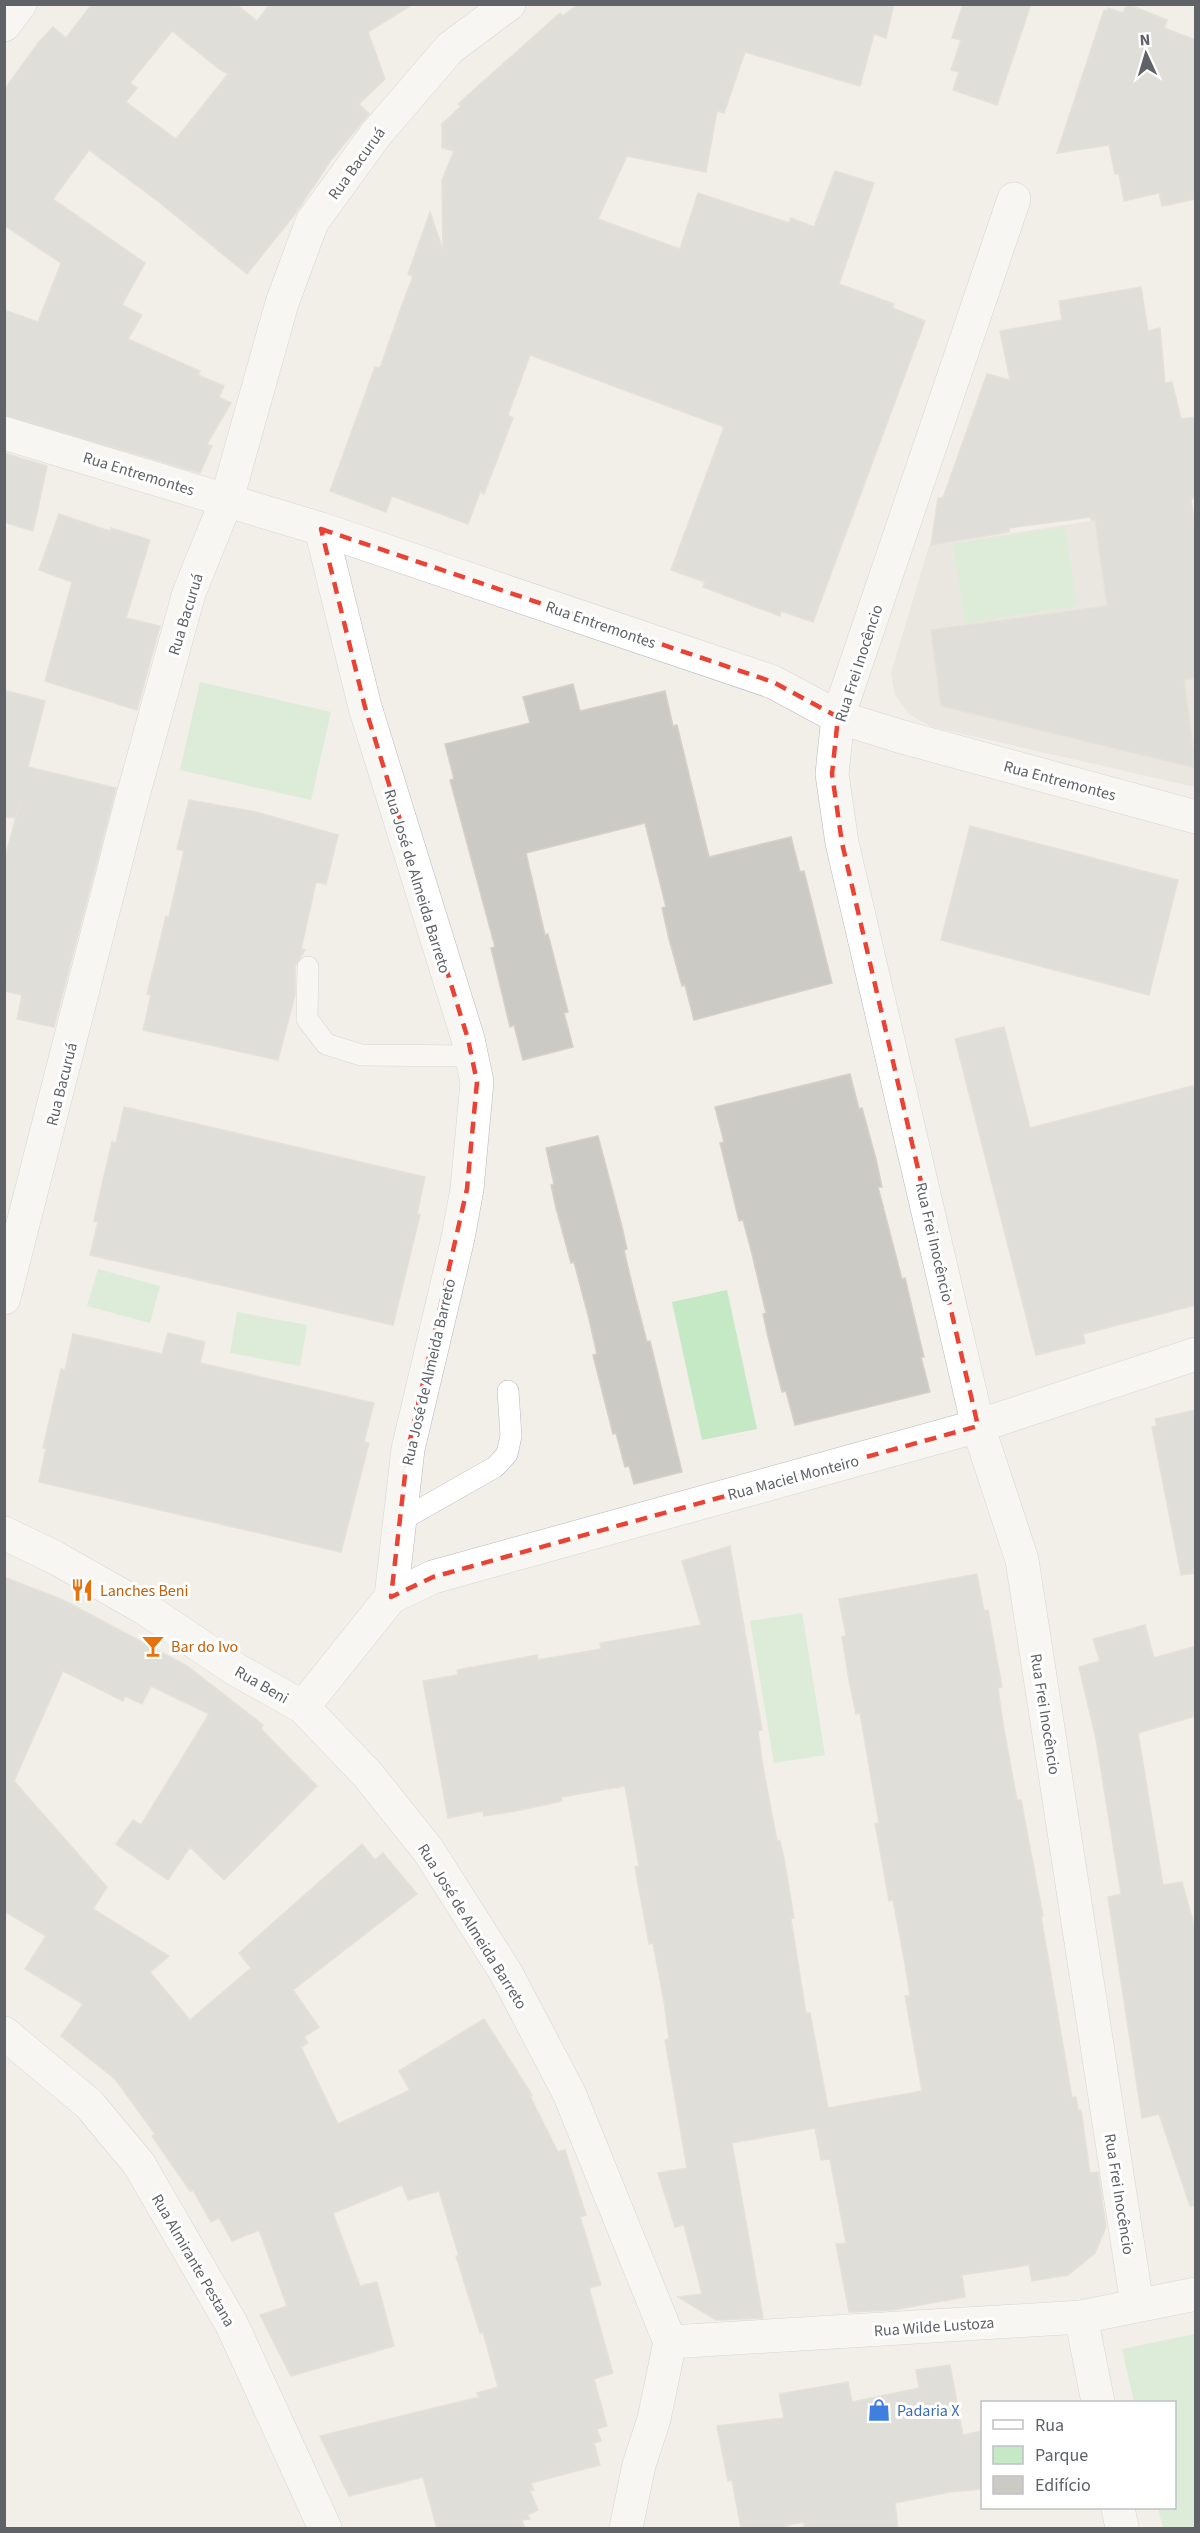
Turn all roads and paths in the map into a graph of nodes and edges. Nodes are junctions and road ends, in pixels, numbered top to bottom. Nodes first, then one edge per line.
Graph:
1 (20, 4) edge
2 (508, 4) edge
3 (4, 25) edge
4 (1014, 199) dead end
5 (4, 433) edge
6 (227, 499) junction
7 (321, 529) junction
8 (838, 717) junction
9 (1196, 817) edge
10 (308, 967) dead end
11 (472, 1056) junction
12 (4, 1298) edge
13 (1196, 1354) edge
14 (508, 1391) dead end
15 (978, 1426) junction
16 (400, 1521) junction
17 (4, 1533) edge
18 (391, 1597) junction
19 (303, 1707) junction
20 (4, 2033) edge
21 (1196, 2294) edge
22 (1137, 2304) junction
23 (1081, 2317) junction
24 (670, 2342) junction
25 (1098, 2401) edge
26 (1118, 2509) edge
27 (325, 2529) edge
28 (626, 2529) edge
29 (1122, 2529) edge

1 - 3 street
2 - 6 street, Rua Bacuruá
4 - 8 street, Rua Frei Inocêncio
5 - 6 street, Rua Entremontes
6 - 7 street, Rua Entremontes
6 - 12 street, Rua Bacuruá
7 - 8 street, Rua Entremontes
7 - 11 street, Rua José de Almeida Barreto
8 - 9 street, Rua Entremontes
8 - 15 street, Rua Frei Inocêncio
10 - 11 lane
11 - 16 street, Rua José de Almeida Barreto
13 - 15 street, Rua Maciel Monteiro
14 - 16 lane
15 - 18 street, Rua Maciel Monteiro
15 - 22 street, Rua Frei Inocêncio
16 - 18 street, Rua José de Almeida Barreto
17 - 19 street, Rua Beni
18 - 19 street
19 - 24 street, Rua José de Almeida Barreto
20 - 27 street, Rua Almirante Pestana
21 - 22 street, Rua Wilde Lustoza
22 - 23 street, Rua Wilde Lustoza
23 - 24 street, Rua Wilde Lustoza
23 - 25 street
24 - 28 street
26 - 29 street

